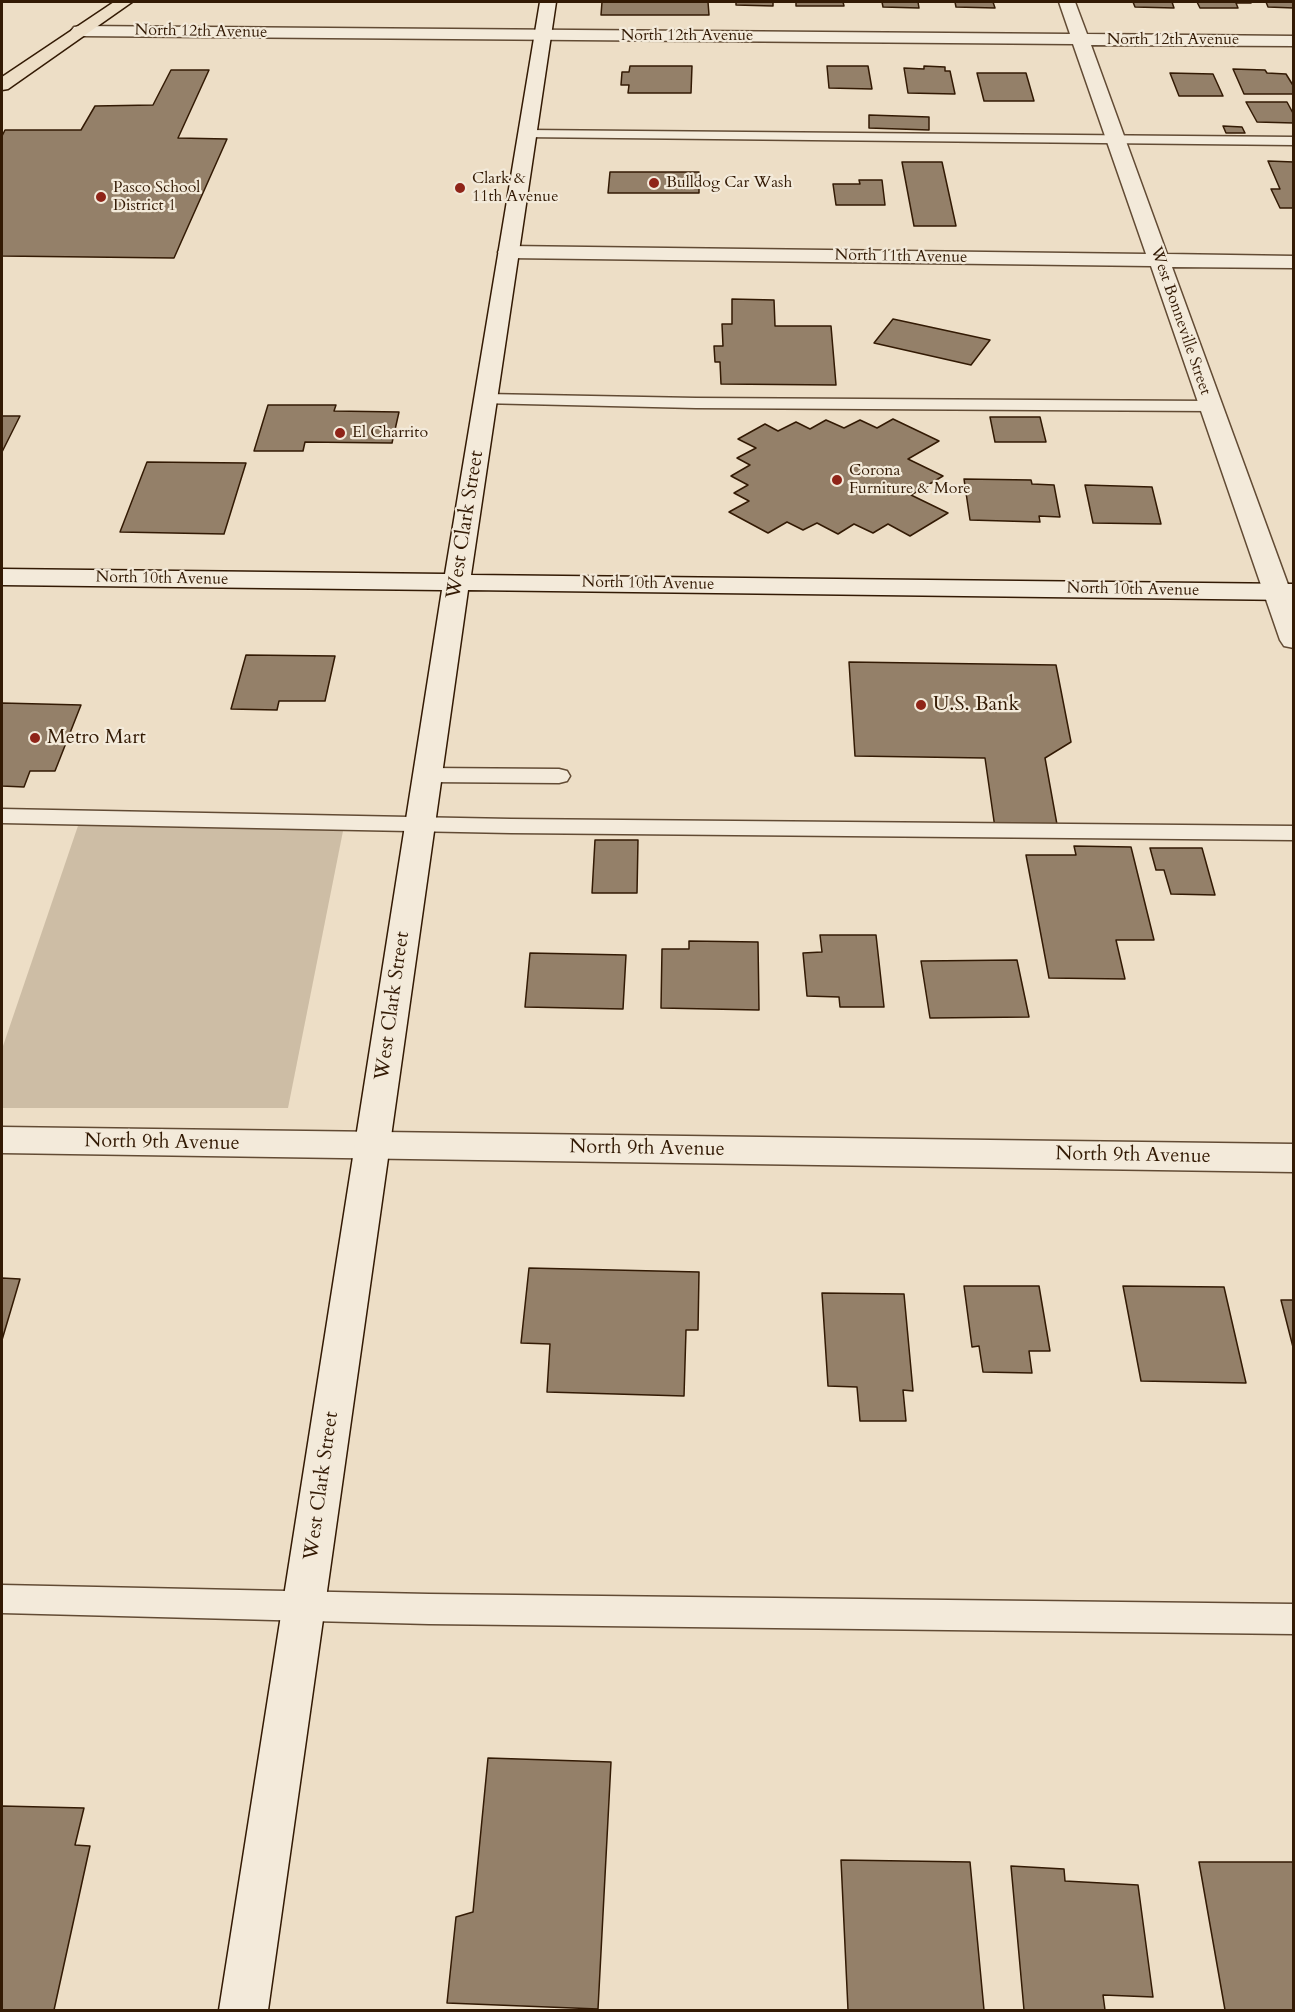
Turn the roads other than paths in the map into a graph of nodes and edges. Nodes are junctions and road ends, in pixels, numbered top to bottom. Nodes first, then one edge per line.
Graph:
1 (124, 2) edge
2 (548, 2) edge
3 (1067, 2) edge
4 (81, 31) junction
5 (543, 35) junction
6 (1081, 40) junction
7 (1293, 42) edge
8 (2, 85) edge
9 (527, 134) junction
10 (1116, 139) junction
11 (1293, 141) edge
12 (508, 252) junction
13 (1159, 261) junction
14 (1293, 262) edge
15 (486, 399) junction
16 (1210, 406) junction
17 (2, 577) edge
18 (457, 582) junction
19 (1285, 592) edge
20 (1293, 640) edge
21 (428, 775) junction
22 (559, 776) dead end
23 (2, 816) edge
24 (420, 825) junction
25 (1293, 833) edge
26 (2, 1140) edge
27 (372, 1145) junction
28 (1293, 1158) edge
29 (2, 1599) edge
30 (304, 1607) junction
31 (1293, 1619) edge
32 (243, 2010) edge

1 - 4 main road
2 - 5 street, West Clark Street
3 - 6 street, West Bonneville Street
4 - 5 street, North 12th Avenue
4 - 8 main road
5 - 6 street, North 12th Avenue
5 - 9 street, West Clark Street
6 - 7 street, North 12th Avenue
6 - 10 street, West Bonneville Street
9 - 10 lane
9 - 12 street, West Clark Street
10 - 11 lane
10 - 13 street, West Bonneville Street
12 - 13 street, North 11th Avenue
12 - 15 street, West Clark Street
13 - 14 street, North 11th Avenue
13 - 16 street, West Bonneville Street
15 - 16 lane
15 - 18 street, West Clark Street
16 - 19 street, West Bonneville Street
17 - 18 street, North 10th Avenue
18 - 19 street, North 10th Avenue
18 - 21 street, West Clark Street
19 - 20 street, West Bonneville Street
21 - 22 lane
21 - 24 street, West Clark Street
23 - 24 lane
24 - 25 lane
24 - 27 street, West Clark Street
26 - 27 street, North 9th Avenue
27 - 28 street, North 9th Avenue
27 - 30 street, West Clark Street
29 - 30 lane
30 - 31 lane
30 - 32 street, West Clark Street

